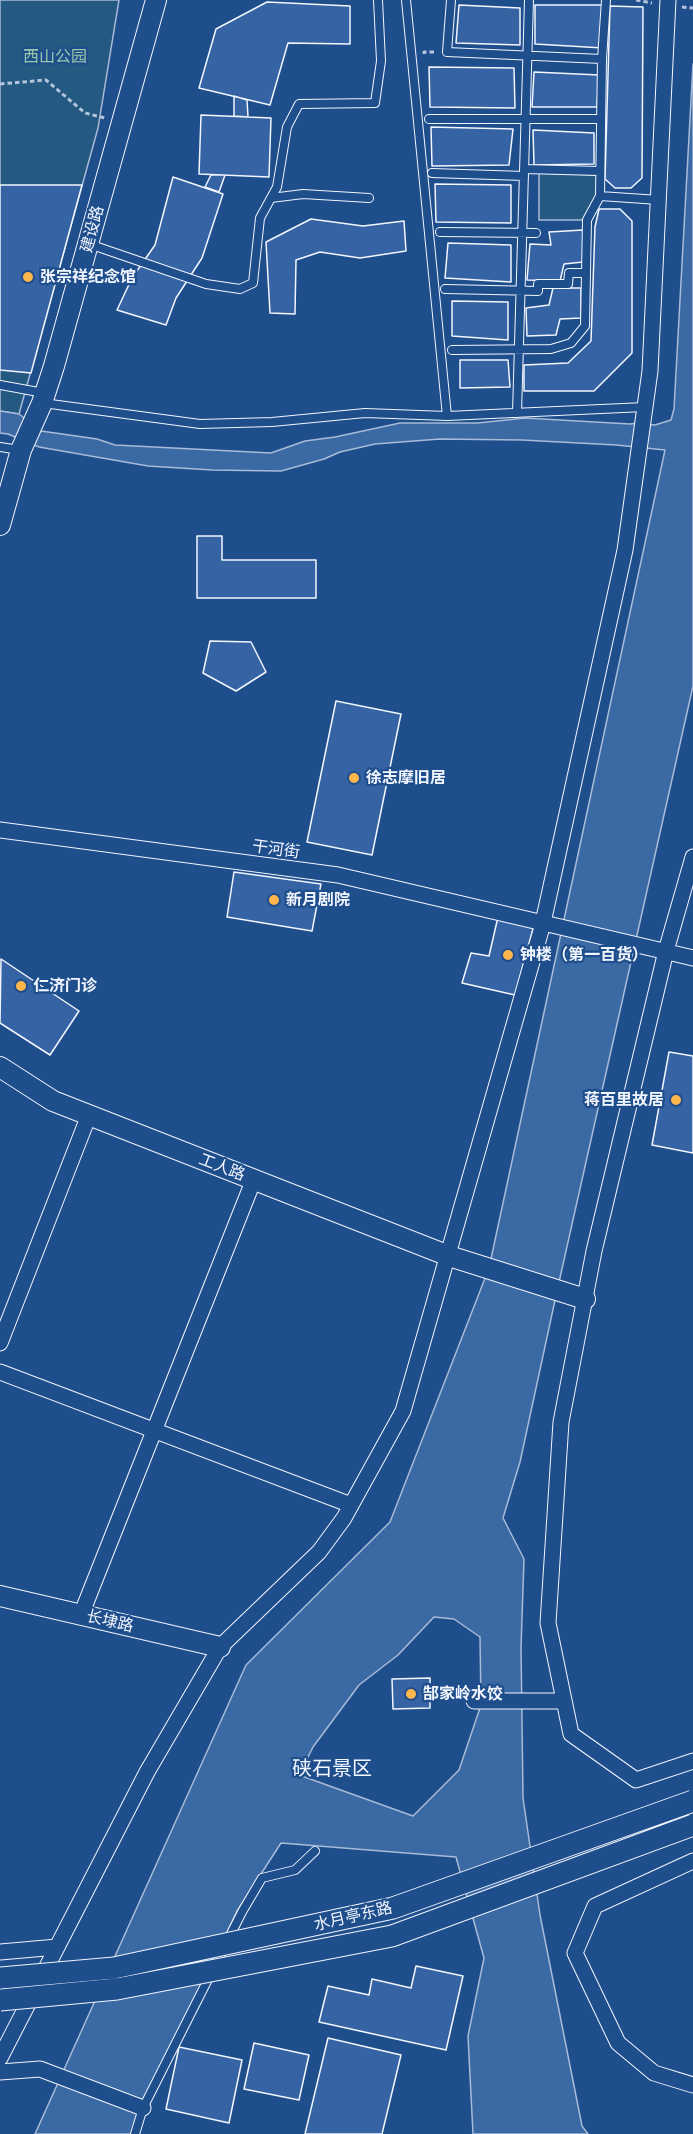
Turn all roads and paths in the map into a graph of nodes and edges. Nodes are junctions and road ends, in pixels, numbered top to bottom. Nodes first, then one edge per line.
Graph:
1 (156, 0) edge
2 (378, 0) edge
3 (406, 0) edge
4 (452, 0) edge
5 (529, 0) edge
6 (606, 0) edge
7 (668, 0) edge
8 (527, 56) junction
9 (602, 59) junction
10 (0, 84) edge
11 (525, 118) junction
12 (429, 119) dead end
13 (601, 119) junction
14 (122, 121) junction
15 (600, 171) junction
16 (524, 172) junction
17 (432, 173) dead end
18 (600, 196) junction
19 (271, 198) junction
20 (369, 198) dead end
21 (659, 201) junction
22 (440, 232) dead end
23 (522, 233) junction
24 (536, 233) dead end
25 (88, 244) junction
26 (586, 273) junction
27 (445, 289) dead end
28 (521, 290) junction
29 (452, 350) dead end
30 (519, 350) junction
31 (0, 385) edge
32 (43, 398) junction
33 (645, 407) junction
34 (517, 413) junction
35 (447, 416) junction
36 (0, 447) edge
37 (21, 450) junction
38 (0, 525) edge
39 (0, 830) edge
40 (693, 857) edge
41 (544, 923) junction
42 (661, 950) junction
43 (693, 958) edge
44 (0, 1067) edge
45 (89, 1115) junction
46 (254, 1179) junction
47 (454, 1257) junction
48 (578, 1297) junction
49 (0, 1343) edge
50 (0, 1372) edge
51 (154, 1430) junction
52 (351, 1505) junction
53 (0, 1596) edge
54 (81, 1615) junction
55 (220, 1647) junction
56 (474, 1701) dead end
57 (564, 1701) junction
58 (693, 1761) edge
59 (693, 1801) edge
60 (693, 1825) edge
61 (315, 1851) dead end
62 (693, 1861) edge
63 (57, 1947) junction
64 (0, 1952) edge
65 (0, 1978) edge
66 (0, 2000) edge
67 (0, 2058) edge
68 (0, 2072) edge
69 (693, 2085) edge
70 (143, 2108) junction
71 (135, 2134) edge

1 - 14 street, 建设路
2 - 19 lane
3 - 35 lane
4 - 8 lane
5 - 8 lane
6 - 9 lane
7 - 21 street
8 - 9 lane
8 - 11 lane
9 - 13 lane
10 - 14 path
11 - 12 lane
11 - 13 lane
11 - 16 lane
13 - 15 lane
14 - 25 street, 建设路
15 - 16 lane
15 - 18 lane
16 - 17 lane
16 - 23 lane
18 - 21 lane
18 - 26 lane
19 - 20 lane
19 - 25 lane
21 - 33 street
22 - 23 lane
23 - 24 lane
23 - 28 lane
25 - 32 street, 建设路
26 - 28 lane
26 - 30 lane
27 - 28 lane
28 - 30 lane
29 - 30 lane
30 - 34 lane
31 - 32 lane
32 - 35 lane
32 - 37 street, 建设路
33 - 34 lane
33 - 41 street
34 - 35 lane
36 - 37 lane
37 - 38 street, 建设路
39 - 41 street, 干河街
40 - 42 street
41 - 42 street, 干河街
41 - 47 street
42 - 43 street, 干河街
42 - 48 street
44 - 45 street, 工人路
45 - 46 street, 工人路
45 - 49 street
46 - 47 street, 工人路
46 - 51 street
47 - 48 street, 工人路
47 - 52 street
48 - 57 street
50 - 51 street
51 - 52 street
51 - 54 street
52 - 55 street
53 - 54 street, 长埭路
54 - 55 street, 长埭路
55 - 63 street
56 - 57 street
57 - 58 street
59 - 65 main road, 水月亭东路, bridge
60 - 66 main road, 水月亭东路, bridge
61 - 70 lane
62 - 69 street
63 - 64 street
63 - 67 street
68 - 70 street
70 - 71 lane

